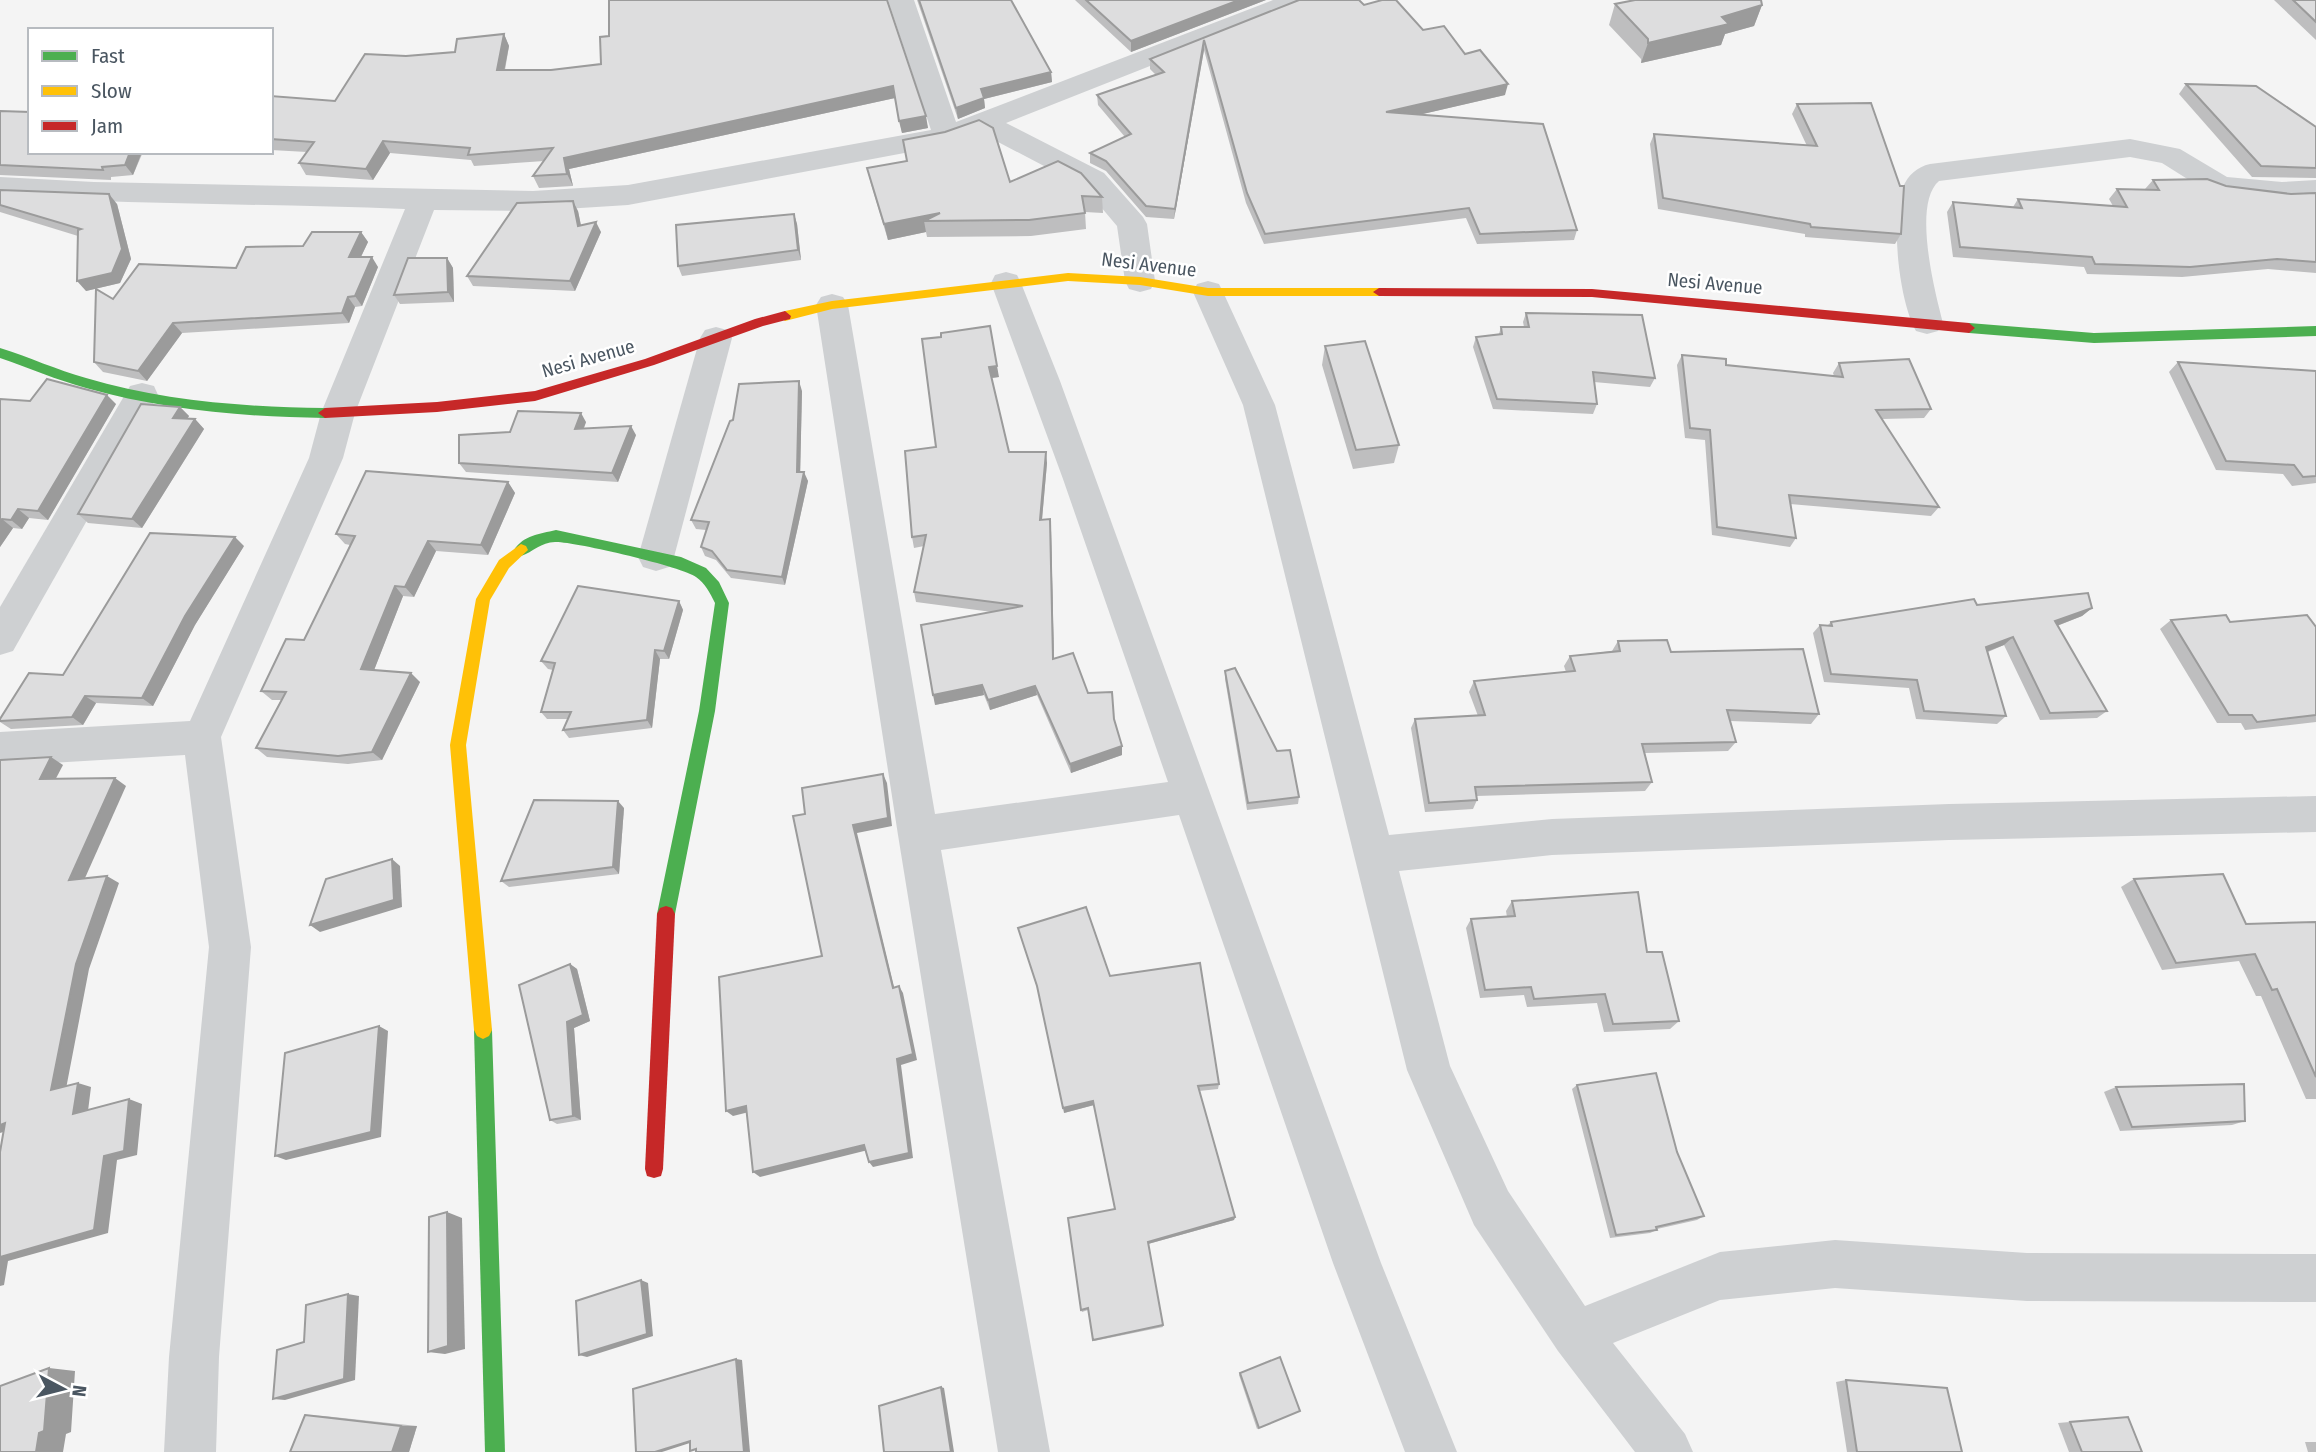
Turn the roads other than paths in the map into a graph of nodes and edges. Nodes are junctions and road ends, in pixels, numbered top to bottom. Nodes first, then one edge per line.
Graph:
1 (901, 0) edge
2 (1296, 0) edge
3 (983, 123) junction
4 (947, 136) junction
5 (0, 187) edge
6 (2316, 190) edge
7 (423, 200) junction
8 (1140, 281) junction
9 (1006, 283) junction
10 (1208, 292) junction
11 (832, 305) junction
12 (1927, 323) junction
13 (2316, 331) edge
14 (716, 338) junction
15 (0, 353) edge
16 (142, 395) junction
17 (338, 413) junction
18 (656, 557) junction
19 (0, 640) edge
20 (202, 737) junction
21 (0, 749) edge
22 (1191, 796) junction
23 (2316, 814) edge
24 (918, 835) junction
25 (1374, 855) junction
26 (654, 1169) dead end
27 (2316, 1278) edge
28 (1575, 1334) junction
29 (190, 1452) edge
30 (495, 1452) edge
31 (1024, 1452) edge
32 (1431, 1452) edge
33 (1667, 1452) edge

1 - 4 street
2 - 3 street
3 - 4 street
3 - 8 street
4 - 7 street
5 - 7 street
6 - 12 street
7 - 17 street
8 - 9 street, Nesi Avenue
8 - 10 street, Nesi Avenue
9 - 11 street, Nesi Avenue
9 - 22 street
10 - 12 street, Nesi Avenue
10 - 25 street
11 - 14 street, Nesi Avenue
11 - 24 street
12 - 13 street, Nesi Avenue
14 - 17 street, Nesi Avenue
14 - 18 street
15 - 16 street, Nesi Avenue
16 - 17 street, Nesi Avenue
16 - 19 street
17 - 20 street
18 - 26 street
18 - 30 street
20 - 21 street
20 - 29 street
22 - 24 street
22 - 32 street
23 - 25 street
24 - 31 street
25 - 28 street
27 - 28 street
28 - 33 street

